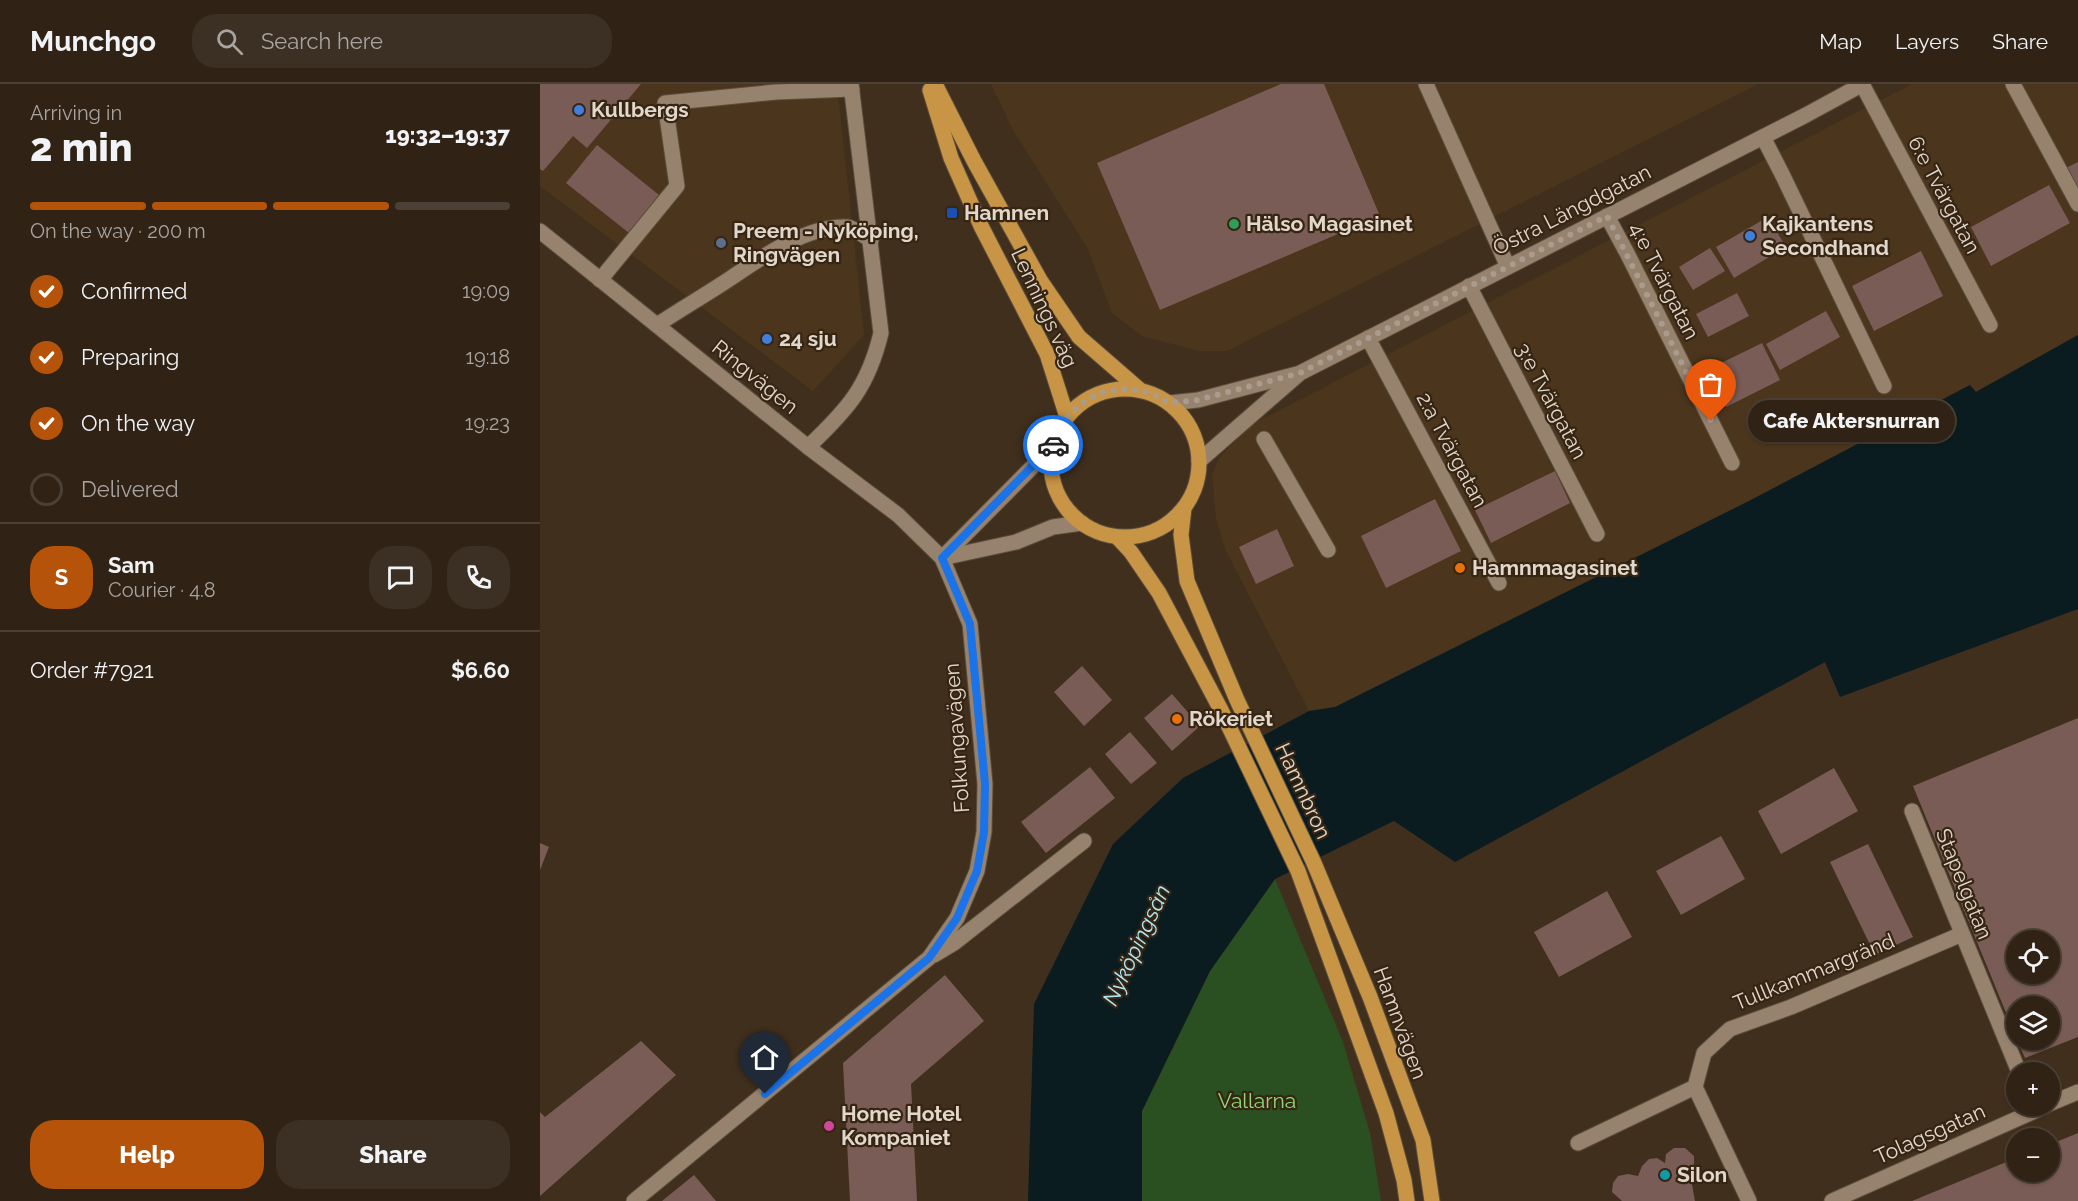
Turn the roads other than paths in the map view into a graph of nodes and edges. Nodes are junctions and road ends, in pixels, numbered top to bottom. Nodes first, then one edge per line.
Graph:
1 (928, 84) edge
2 (935, 84) edge
3 (1426, 84) edge
4 (1862, 84) edge
5 (2013, 84) edge
6 (851, 86) edge
7 (1763, 137) junction
8 (2078, 204) edge
9 (1607, 216) junction
10 (540, 231) edge
11 (871, 240) junction
12 (1508, 267) junction
13 (600, 280) junction
14 (1469, 286) junction
15 (657, 325) junction
16 (1990, 325) dead end
17 (1368, 338) junction
18 (1300, 373) junction
19 (1884, 386) dead end
20 (1140, 390) junction
21 (1169, 403) junction
22 (1067, 417) junction
23 (1264, 439) dead end
24 (1053, 446) junction
25 (808, 447) junction
26 (1199, 461) junction
27 (1732, 463) dead end
28 (1184, 508) junction
29 (1082, 523) junction
30 (1597, 534) dead end
31 (1117, 537) junction
32 (1328, 550) dead end
33 (942, 558) junction
34 (1498, 583) dead end
35 (1912, 810) dead end
36 (1084, 841) dead end
37 (1314, 863) joint
38 (1298, 871) joint
39 (1962, 934) junction
40 (929, 958) junction
41 (2015, 1062) edge
42 (1695, 1087) junction
43 (2078, 1092) edge
44 (2060, 1099) edge
45 (2018, 1116) edge
46 (1578, 1143) dead end
47 (634, 1201) edge
48 (1407, 1201) edge
49 (1432, 1201) edge
50 (1749, 1201) edge
51 (1832, 1201) edge

1 - 22 main road, Lennings väg
2 - 20 main road, Lennings väg
3 - 12 street
4 - 7 street, Östra Längdgatan
4 - 16 street, 6:e Tvärgatan
5 - 8 street
6 - 11 street
6 - 13 street
7 - 9 street, Östra Längdgatan
7 - 19 street
9 - 12 street, Östra Längdgatan
9 - 27 street, 4:e Tvärgatan
10 - 13 street, Ringvägen
11 - 15 street
11 - 25 street
12 - 14 street, Östra Längdgatan
13 - 15 street, Ringvägen
14 - 17 street, Östra Längdgatan
14 - 30 street, 3:e Tvärgatan
15 - 25 street, Ringvägen
17 - 18 street, Östra Längdgatan
17 - 34 street, 2:a Tvärgatan
18 - 21 street, Östra Längdgatan
18 - 26 street, Östra Längdgatan
20 - 21 main road
20 - 22 main road
21 - 26 main road
22 - 24 main road
23 - 32 street
24 - 29 main road
24 - 33 street
25 - 33 street, Ringvägen
26 - 28 main road
28 - 31 main road
28 - 37 main road, Hamnbron
29 - 31 main road
29 - 33 street
31 - 38 main road, Hamnbron
33 - 40 street, Folkungavägen
35 - 39 street, Stapelgatan
36 - 40 street
37 - 49 main road, Hamnvägen
38 - 48 main road, Hamnvägen
39 - 41 street, Stapelgatan
39 - 42 street, Tullkammargränd
40 - 47 street, Folkungavägen
42 - 46 street
42 - 50 street
43 - 44 street, Tolagsgatan
45 - 51 street, Tolagsgatan

